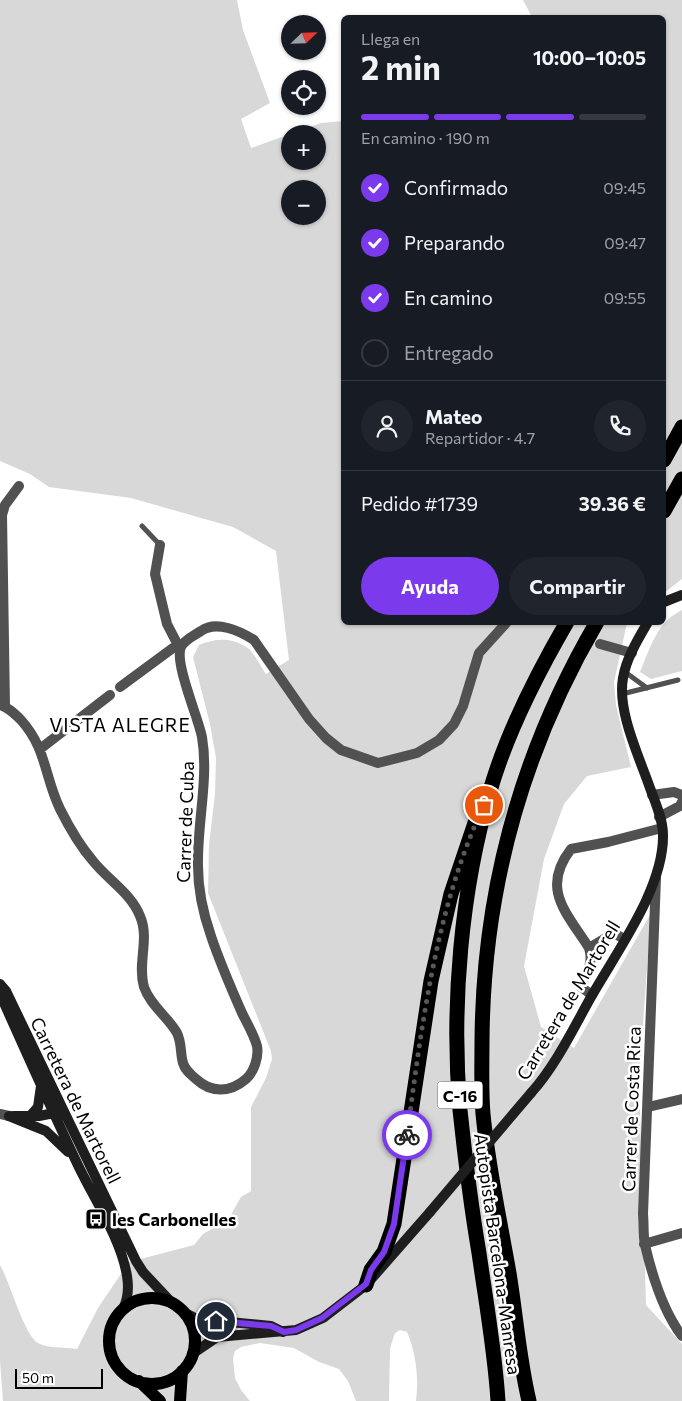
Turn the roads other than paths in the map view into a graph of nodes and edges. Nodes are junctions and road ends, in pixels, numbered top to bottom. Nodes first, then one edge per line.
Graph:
1 (682, 427) edge
2 (666, 456) edge
3 (682, 479) edge
4 (19, 486) dead end
5 (666, 508) edge
6 (142, 526) dead end
7 (160, 545) joint
8 (682, 595) edge
9 (666, 601) edge
10 (504, 625) edge
11 (565, 625) edge
12 (595, 625) edge
13 (646, 625) edge
14 (600, 644) tunnel mouth
15 (178, 647) junction
16 (632, 653) junction
17 (625, 671) junction
18 (678, 680) dead end
19 (120, 687) dead end
20 (647, 688) junction
21 (110, 694) dead end
22 (622, 694) junction
23 (2, 706) edge
24 (40, 749) junction
25 (490, 790) junction
26 (652, 795) junction
27 (682, 795) edge
28 (682, 802) edge
29 (661, 822) junction
30 (656, 876) junction
31 (624, 939) junction
32 (589, 948) junction
33 (0, 984) edge
34 (0, 994) edge
35 (592, 995) junction
36 (40, 1083) junction
37 (682, 1098) edge
38 (648, 1107) junction
39 (54, 1112) junction
40 (4, 1115) edge
41 (30, 1116) junction
42 (75, 1134) junction
43 (76, 1163) junction
44 (682, 1233) edge
45 (644, 1244) junction
46 (366, 1284) junction
47 (172, 1303) junction
48 (122, 1309) junction
49 (183, 1312) junction
50 (284, 1332) junction
51 (682, 1336) edge
52 (192, 1354) junction
53 (182, 1370) junction
54 (139, 1381) junction
55 (527, 1398) edge
56 (160, 1401) edge
57 (180, 1401) edge
58 (498, 1401) edge

1 - 2 highway
3 - 5 highway
4 - 23 street
6 - 7 lane
7 - 15 street, Carrer de Cuba
8 - 9 street
10 - 15 street
11 - 25 highway, Autopista Barcelona-Manresa / C-16
12 - 55 highway, C-16
13 - 16 street, Carretera de Martorell
14 - 16 street
15 - 19 street
15 - 24 street, Carrer de Cuba
16 - 17 street, Carretera de Martorell
17 - 20 lane
17 - 22 street, Carretera de Martorell
18 - 20 lane
20 - 22 lane
21 - 24 street
22 - 26 street, Carretera de Martorell
23 - 24 street, Carrer de Cuba
25 - 46 highway
25 - 58 highway, Autopista Barcelona-Manresa / C-16
26 - 27 street
26 - 29 street, Carretera de Martorell
28 - 29 street
29 - 30 street, Carretera de Martorell
29 - 32 street
30 - 31 street, Carretera de Martorell
30 - 38 street, Carrer de Costa Rica
31 - 32 street
31 - 35 street, Carretera de Martorell
32 - 35 street
33 - 42 street, Carretera de Martorell
34 - 36 street, Carretera de Martorell
35 - 46 street, Carretera de Martorell, bridge
36 - 39 street, Carretera de Martorell
36 - 41 street
37 - 38 street
38 - 45 street, Carrer de Costa Rica
39 - 41 street
39 - 42 street
39 - 43 street, Carretera de Martorell
40 - 41 street
40 - 43 street
42 - 47 street, Carretera de Martorell
43 - 48 street, Carretera de Martorell
44 - 45 street
45 - 51 street, Carrer de Costa Rica
46 - 50 street, Carretera de Martorell
47 - 48 main road
47 - 49 main road
48 - 54 main road
49 - 50 street
49 - 52 main road
50 - 52 street, Carretera de Martorell
52 - 53 main road
53 - 54 main road
53 - 57 main road
54 - 56 main road

